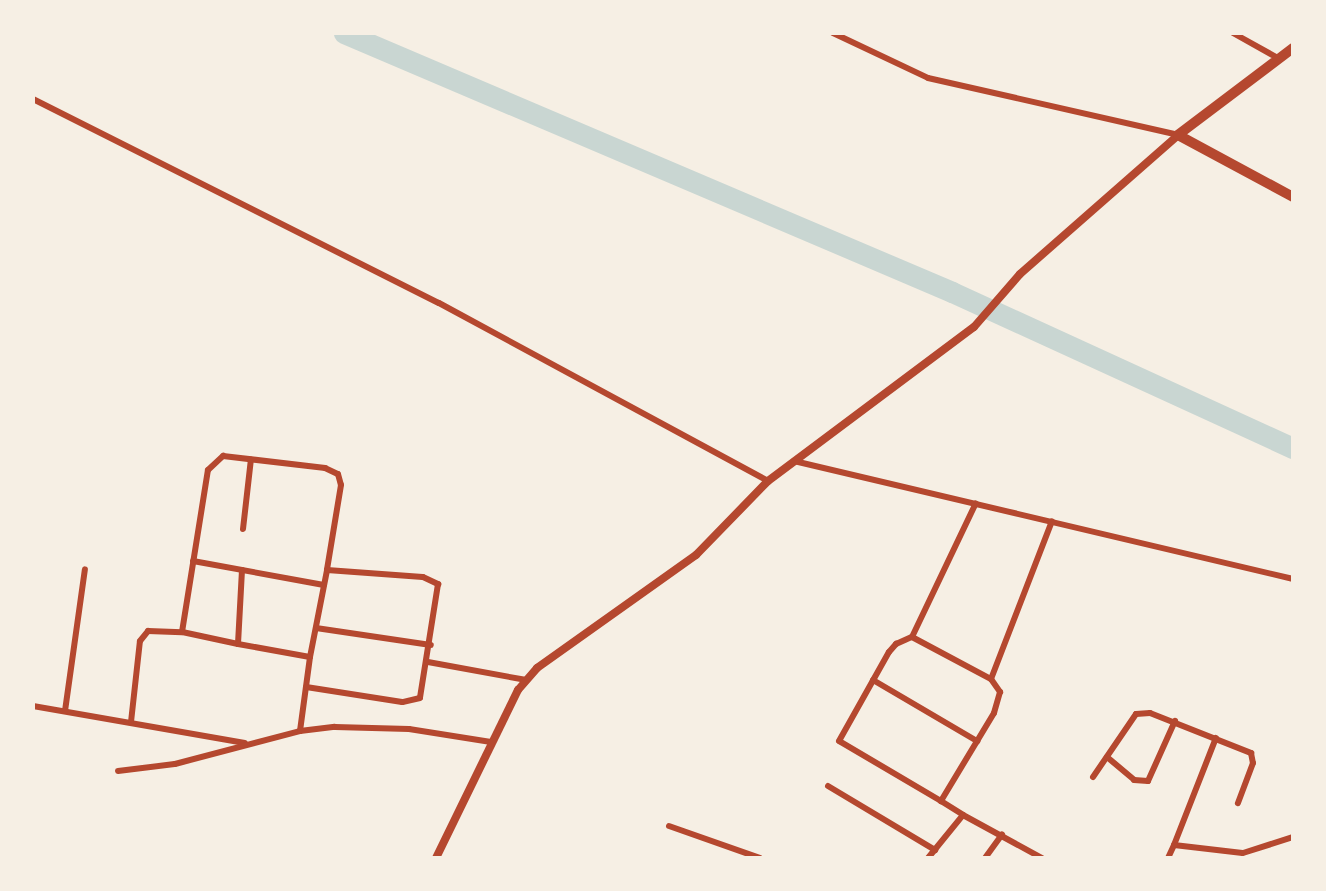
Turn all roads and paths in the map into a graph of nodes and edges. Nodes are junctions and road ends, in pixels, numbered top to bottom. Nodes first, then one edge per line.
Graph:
1 (833, 33) edge
2 (1233, 33) edge
3 (1293, 48) edge
4 (1278, 58) junction
5 (34, 99) edge
6 (1178, 135) junction
7 (1293, 197) edge
8 (251, 459) junction
9 (793, 461) junction
10 (768, 481) junction
11 (976, 503) junction
12 (1052, 521) junction
13 (243, 529) dead end
14 (192, 561) junction
15 (85, 569) dead end
16 (242, 570) junction
17 (327, 570) junction
18 (1293, 579) edge
19 (324, 585) junction
20 (317, 628) junction
21 (183, 632) junction
22 (912, 637) junction
23 (238, 644) junction
24 (431, 645) junction
25 (310, 657) junction
26 (428, 662) junction
27 (991, 679) junction
28 (526, 680) junction
29 (873, 680) junction
30 (306, 687) junction
31 (33, 706) edge
32 (65, 711) junction
33 (1175, 721) junction
34 (131, 722) junction
35 (300, 731) junction
36 (1216, 738) junction
37 (977, 741) junction
38 (491, 742) junction
39 (248, 744) junction
40 (1107, 757) junction
41 (118, 771) dead end
42 (1093, 777) dead end
43 (828, 786) dead end
44 (941, 801) junction
45 (1238, 803) dead end
46 (963, 815) junction
47 (669, 827) dead end
48 (1002, 835) junction
49 (1293, 837) edge
50 (1174, 845) junction
51 (935, 850) junction
52 (1250, 855) edge
53 (436, 858) edge
54 (760, 858) edge
55 (928, 858) edge
56 (985, 858) edge
57 (1042, 858) edge
58 (1168, 858) edge

1 - 6 street
2 - 4 street
3 - 4 highway
4 - 6 highway
5 - 10 street
6 - 7 highway
6 - 9 street
8 - 13 street
8 - 14 street
8 - 17 street
9 - 10 street
9 - 11 street
10 - 28 street
11 - 12 street
11 - 22 street
12 - 18 street
12 - 27 street
14 - 16 street
14 - 21 street
15 - 32 street
16 - 19 street
16 - 23 street
17 - 19 street
17 - 24 street
19 - 20 street
20 - 24 street
20 - 25 street
21 - 23 street
21 - 34 street
22 - 27 street
22 - 29 street
23 - 25 street
24 - 26 street
25 - 30 street
26 - 28 street
26 - 30 street
27 - 37 street
28 - 38 street
29 - 37 street
29 - 44 street
30 - 35 street
31 - 32 street
32 - 34 street
33 - 36 street
33 - 40 street
33 - 40 street
34 - 39 street
35 - 38 street
35 - 39 street
36 - 45 street
36 - 50 street
37 - 44 street
38 - 53 street
39 - 41 street
40 - 42 street
43 - 51 street
44 - 46 street
46 - 48 street
46 - 51 street
47 - 54 street
48 - 56 street
48 - 57 street
49 - 52 street
50 - 52 street
50 - 58 street
51 - 55 street

